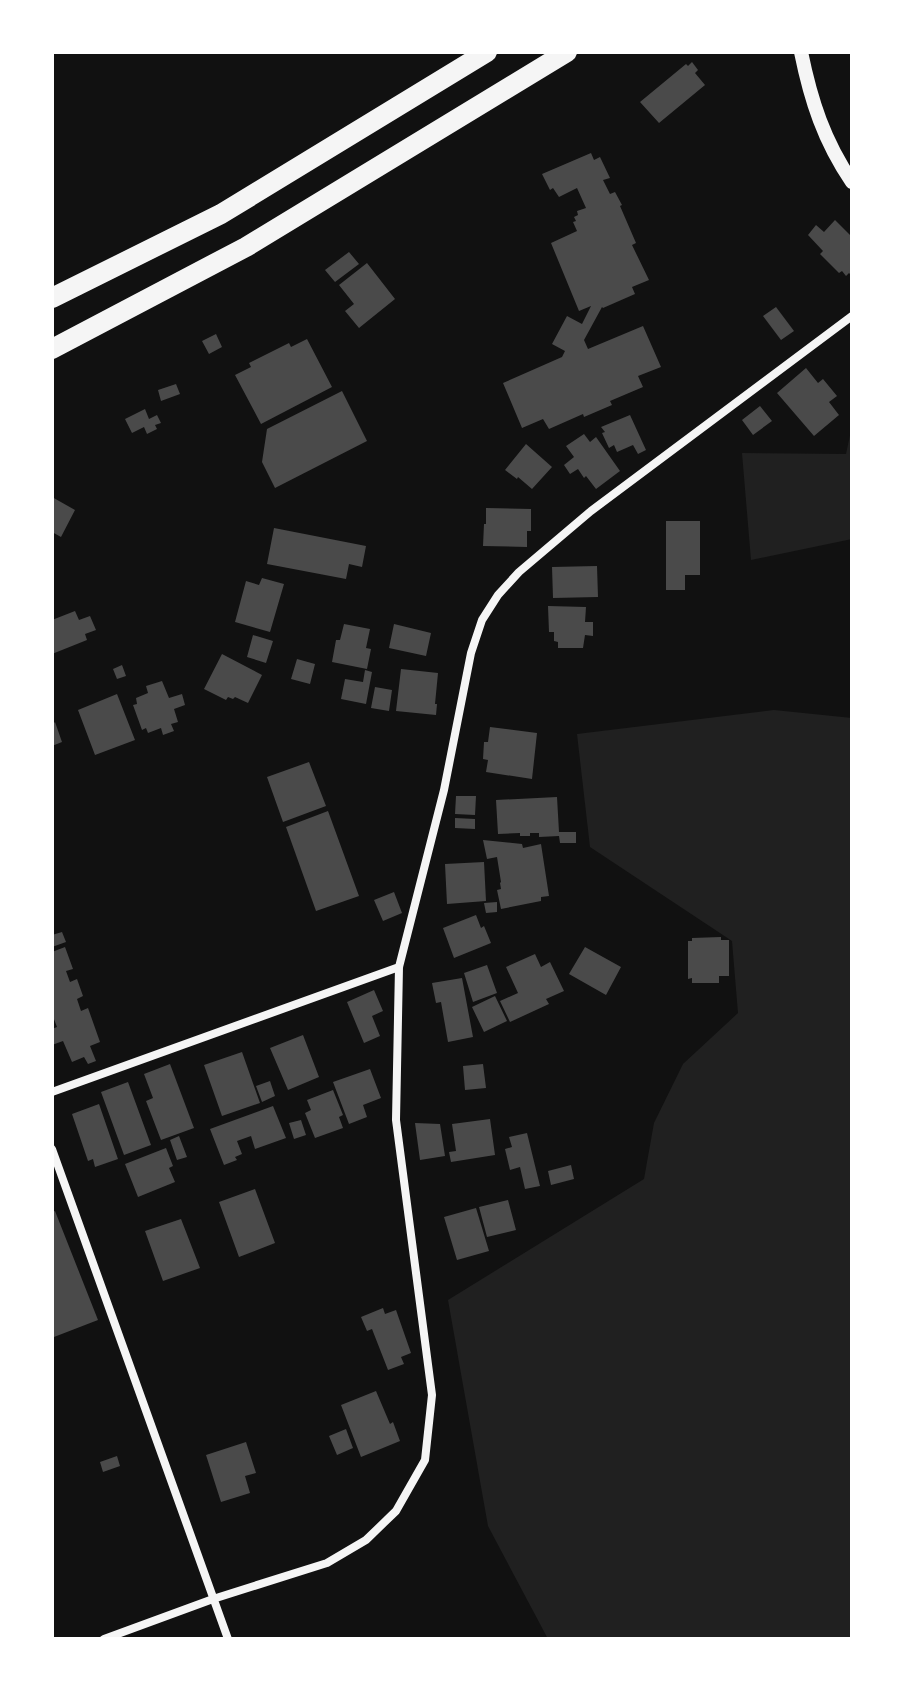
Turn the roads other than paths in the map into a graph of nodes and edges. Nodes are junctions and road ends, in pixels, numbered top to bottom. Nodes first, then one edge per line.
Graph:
1 (487, 52) edge
2 (567, 52) edge
3 (801, 52) edge
4 (852, 182) edge
5 (52, 298) edge
6 (852, 316) edge
7 (52, 349) edge
8 (399, 967) junction
9 (52, 1092) edge
10 (52, 1149) edge
11 (213, 1599) junction
12 (104, 1639) edge
13 (228, 1639) edge

1 - 5 highway
2 - 7 highway
3 - 4 street
6 - 8 street
8 - 9 street
8 - 11 street
10 - 11 street
11 - 12 street
11 - 13 street

